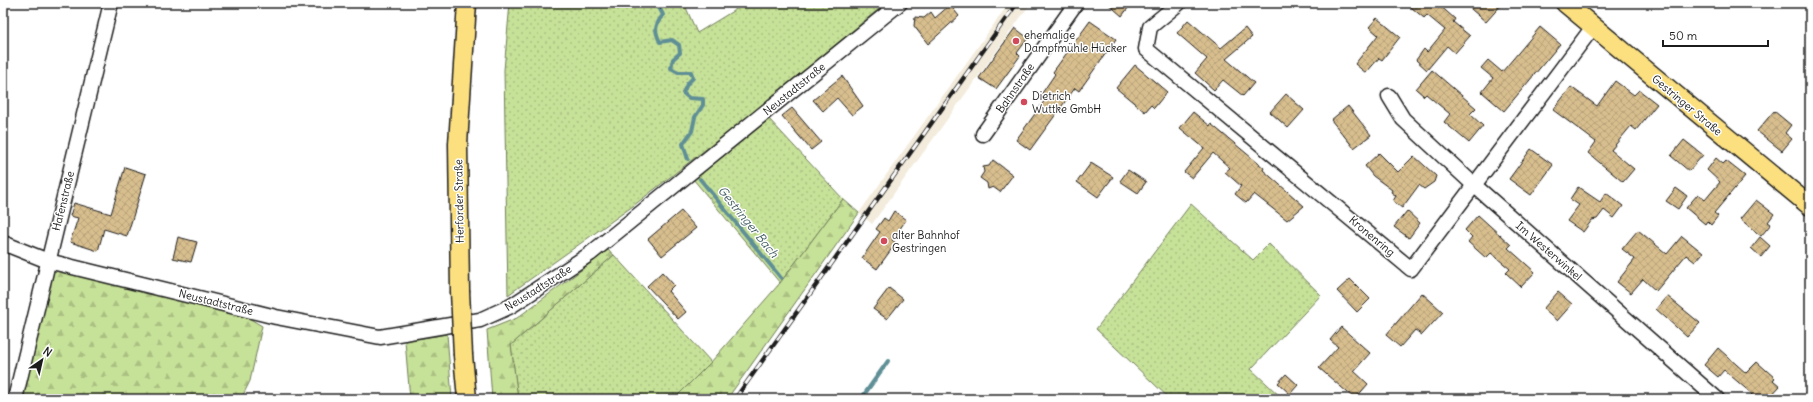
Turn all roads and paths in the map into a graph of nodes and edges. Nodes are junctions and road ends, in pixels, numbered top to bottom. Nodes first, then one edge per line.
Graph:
1 (111, 3) edge
2 (467, 3) edge
3 (900, 3) edge
4 (1076, 3) edge
5 (1179, 3) edge
6 (1565, 3) edge
7 (1593, 27) junction
8 (1389, 96) dead end
9 (983, 134) dead end
10 (1474, 185) junction
11 (1810, 206) edge
12 (3, 243) edge
13 (48, 261) junction
14 (14, 399) edge
15 (466, 399) edge
16 (1717, 399) edge

1 - 13 street, Hafenstraße
2 - 15 main road, Herforder Straße, bridge
3 - 13 street, Neustadtstraße
4 - 9 street, Bahnstraße
5 - 10 street, Kronenring
6 - 7 main road, Gestringer Straße
7 - 10 street, Kronenring
7 - 11 main road, Gestringer Straße
8 - 10 street, Im Westerwinkel
10 - 16 street, Im Westerwinkel
12 - 13 street, Neustadtstraße
13 - 14 street, Hafenstraße

